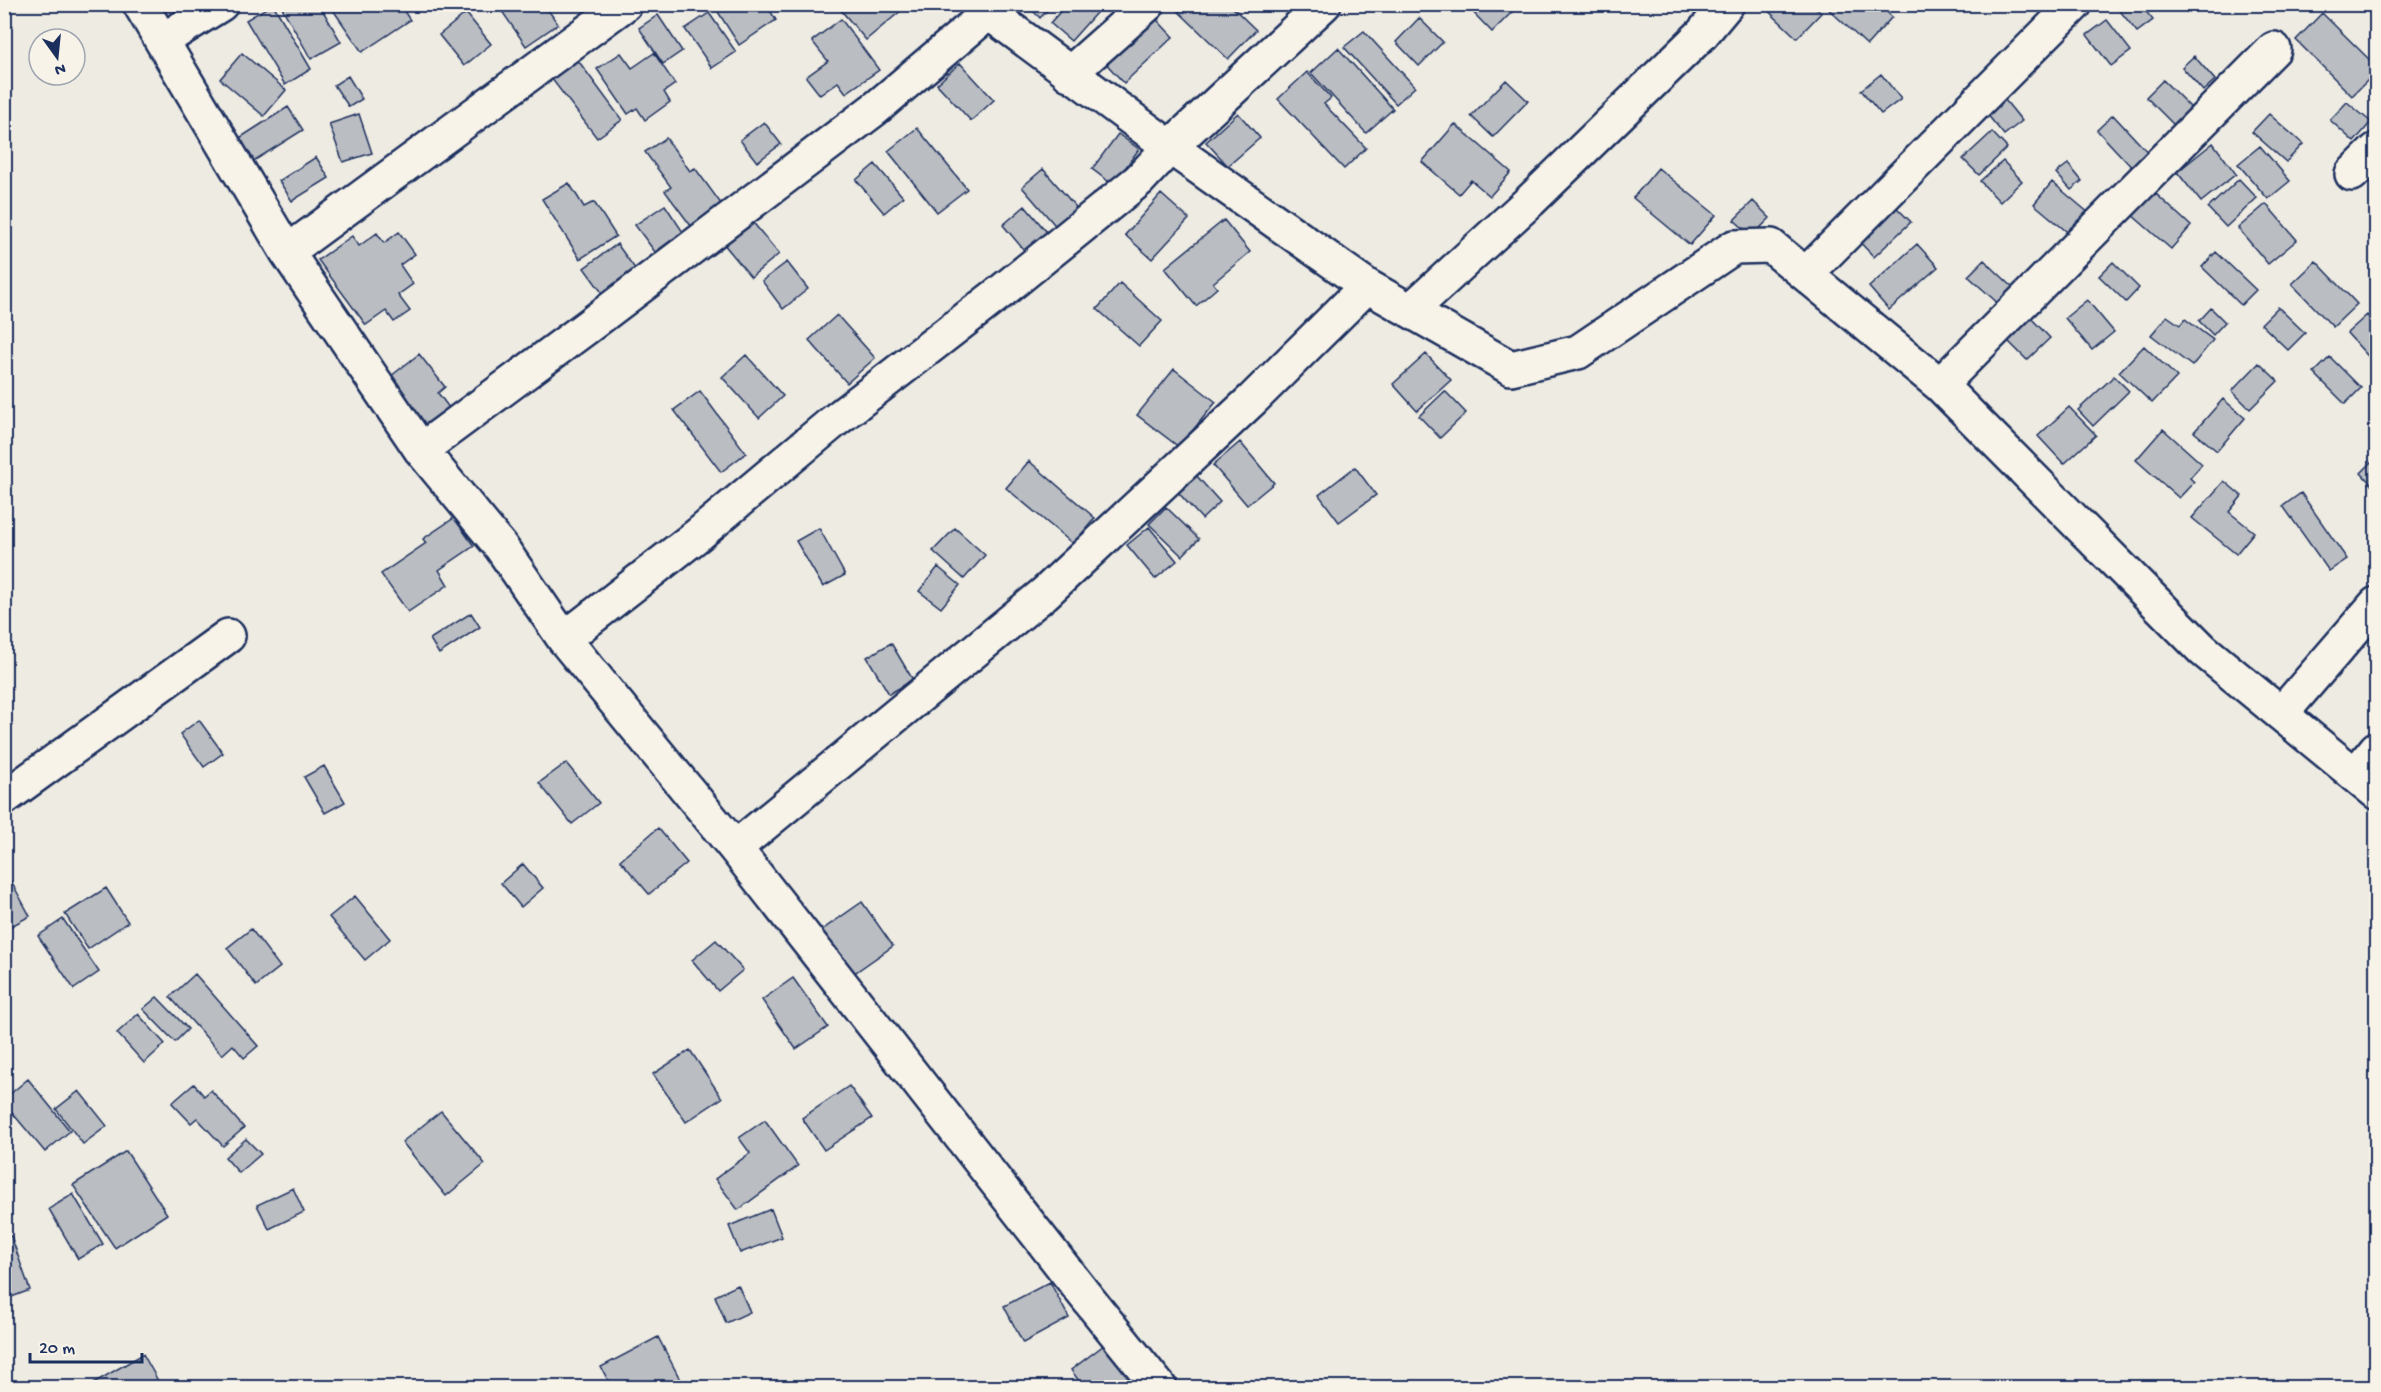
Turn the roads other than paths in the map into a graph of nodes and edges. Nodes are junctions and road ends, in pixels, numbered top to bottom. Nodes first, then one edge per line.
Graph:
1 (140, 4) edge
2 (221, 4) edge
3 (625, 4) edge
4 (1148, 4) edge
5 (1324, 4) edge
6 (1727, 4) edge
7 (2075, 4) edge
8 (982, 9) edge
9 (163, 40) junction
10 (2274, 49) dead end
11 (1069, 74) junction
12 (1170, 147) junction
13 (2376, 150) edge
14 (2352, 174) dead end
15 (286, 252) junction
16 (1807, 273) junction
17 (1367, 286) junction
18 (1411, 310) junction
19 (1940, 385) junction
20 (421, 450) junction
21 (2376, 604) edge
22 (228, 636) dead end
23 (564, 639) junction
24 (2281, 714) junction
25 (2376, 749) edge
26 (2366, 784) edge
27 (4, 798) edge
28 (735, 848) junction
29 (1160, 1388) edge

1 - 9 street
2 - 9 street
3 - 15 street
4 - 11 street
5 - 12 street
6 - 18 street
7 - 16 street
8 - 11 street
8 - 20 street
9 - 15 street
10 - 19 street
11 - 12 street
12 - 17 street
12 - 23 street
13 - 14 street
15 - 20 street
16 - 18 street
16 - 19 street
17 - 18 street
17 - 28 street
19 - 24 street
20 - 23 street
21 - 24 street
22 - 27 street
23 - 28 street
24 - 26 street
25 - 26 street
28 - 29 street

